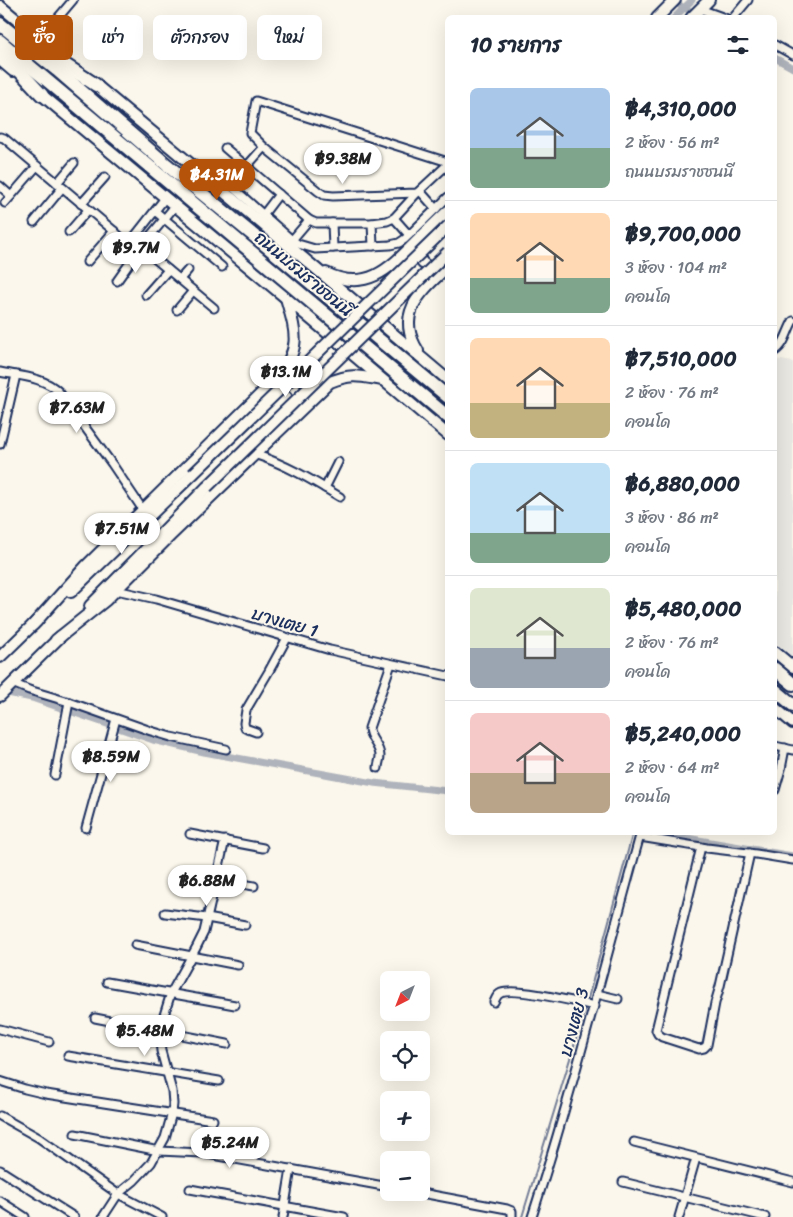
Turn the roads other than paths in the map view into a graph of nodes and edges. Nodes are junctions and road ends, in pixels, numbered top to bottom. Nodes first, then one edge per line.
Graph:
1 (73, 0) edge
2 (675, 0) edge
3 (709, 0) edge
4 (748, 0) edge
5 (0, 6) edge
6 (700, 9) junction
7 (661, 14) edge
8 (60, 15) edge
9 (694, 15) edge
10 (717, 15) edge
11 (736, 15) edge
12 (15, 18) edge
13 (0, 22) edge
14 (0, 41) edge
15 (777, 46) edge
16 (0, 50) edge
17 (793, 55) edge
18 (0, 60) edge
19 (66, 60) edge
20 (96, 85) junction
21 (42, 95) junction
22 (0, 137) edge
23 (264, 147) junction
24 (225, 148) dead end
25 (445, 162) edge
26 (74, 163) dead end
27 (37, 166) junction
28 (445, 166) edge
29 (246, 167) junction
30 (214, 172) dead end
31 (105, 178) dead end
32 (0, 186) edge
33 (60, 186) junction
34 (227, 188) junction
35 (418, 192) junction
36 (279, 194) junction
37 (11, 196) junction
38 (166, 198) junction
39 (445, 200) edge
40 (5, 203) dead end
41 (81, 204) junction
42 (175, 206) junction
43 (436, 209) junction
44 (88, 210) junction
45 (155, 211) junction
46 (445, 213) edge
47 (262, 215) junction
48 (394, 218) junction
49 (164, 219) junction
50 (309, 220) junction
51 (34, 222) dead end
52 (332, 223) junction
53 (372, 224) junction
54 (445, 229) edge
55 (69, 232) dead end
56 (114, 232) junction
57 (414, 237) junction
58 (292, 240) junction
59 (128, 245) junction
60 (373, 246) junction
61 (333, 248) junction
62 (139, 250) junction
63 (445, 255) edge
64 (87, 262) dead end
65 (222, 267) dead end
66 (314, 267) junction
67 (445, 269) edge
68 (168, 270) junction
69 (188, 270) dead end
70 (180, 279) junction
71 (117, 281) dead end
72 (193, 290) junction
73 (146, 295) dead end
74 (286, 298) junction
75 (214, 308) dead end
76 (177, 310) dead end
77 (793, 321) edge
78 (777, 351) edge
79 (424, 360) junction
80 (0, 372) edge
81 (16, 375) junction
82 (445, 378) edge
83 (383, 380) junction
84 (271, 384) junction
85 (445, 394) edge
86 (445, 413) edge
87 (294, 416) junction
88 (445, 432) edge
89 (0, 444) edge
90 (254, 454) junction
91 (338, 462) dead end
92 (325, 488) junction
93 (340, 497) dead end
94 (142, 510) junction
95 (116, 590) junction
96 (33, 625) junction
97 (286, 638) junction
98 (56, 640) junction
99 (777, 654) edge
100 (0, 657) edge
101 (391, 664) junction
102 (793, 667) edge
103 (445, 675) edge
104 (6, 690) edge
105 (777, 692) edge
106 (793, 705) edge
107 (68, 708) junction
108 (777, 710) edge
109 (793, 723) edge
110 (115, 725) junction
111 (256, 732) dead end
112 (777, 746) edge
113 (785, 748) junction
114 (226, 749) dead end
115 (793, 750) edge
116 (378, 768) dead end
117 (55, 775) dead end
118 (777, 783) edge
119 (86, 828) dead end
120 (190, 834) dead end
121 (641, 835) edge
122 (225, 840) junction
123 (701, 847) junction
124 (263, 848) dead end
125 (750, 853) junction
126 (793, 860) edge
127 (179, 873) dead end
128 (216, 880) junction
129 (254, 886) dead end
130 (165, 912) dead end
131 (207, 918) junction
132 (245, 925) dead end
133 (135, 945) dead end
134 (192, 956) junction
135 (238, 965) dead end
136 (107, 982) dead end
137 (171, 993) junction
138 (597, 994) junction
139 (618, 999) dead end
140 (494, 1002) dead end
141 (235, 1005) dead end
142 (593, 1006) junction
143 (95, 1018) dead end
144 (0, 1029) edge
145 (159, 1031) junction
146 (49, 1042) dead end
147 (227, 1044) dead end
148 (68, 1056) dead end
149 (166, 1072) junction
150 (219, 1080) dead end
151 (0, 1081) edge
152 (172, 1113) junction
153 (0, 1116) edge
154 (213, 1120) dead end
155 (75, 1134) dead end
156 (634, 1142) dead end
157 (159, 1151) junction
158 (696, 1158) junction
159 (291, 1169) junction
160 (0, 1170) edge
161 (623, 1182) dead end
162 (793, 1182) edge
163 (380, 1185) edge
164 (190, 1189) dead end
165 (118, 1194) junction
166 (430, 1195) edge
167 (684, 1197) junction
168 (0, 1201) edge
169 (284, 1206) junction
170 (25, 1217) edge
171 (74, 1217) edge
172 (103, 1217) edge
173 (162, 1217) edge
174 (283, 1217) edge
175 (344, 1217) edge
176 (512, 1217) edge
177 (532, 1217) edge
178 (679, 1217) edge
179 (765, 1217) edge

1 - 8 street
2 - 7 main road
3 - 6 main road
4 - 11 street
5 - 12 main road
6 - 9 main road
6 - 10 street
13 - 20 highway
13 - 85 highway, ถนนบรมราชชนนี
14 - 86 highway, ถนนบรมราชชนนี
15 - 17 street
16 - 21 highway
18 - 21 main road
19 - 20 main road
20 - 34 main road
21 - 38 main road
22 - 27 street
23 - 25 street
23 - 29 street
23 - 35 street
24 - 29 street
26 - 33 street
27 - 33 street
27 - 37 street
28 - 35 street
29 - 34 street
29 - 36 street
30 - 34 street
31 - 41 street
32 - 37 street
33 - 41 street
33 - 51 street
34 - 47 street
34 - 66 main road
35 - 43 street
35 - 48 street
36 - 47 street
36 - 50 street
37 - 40 street
38 - 42 main road
38 - 45 street
39 - 43 street
41 - 44 street
42 - 49 street
42 - 74 main road
43 - 57 street
44 - 55 street
44 - 56 street
45 - 49 street
45 - 59 street
46 - 57 main road
47 - 58 street
48 - 53 street
48 - 57 street
49 - 62 street
49 - 65 street
50 - 52 street
50 - 58 street
52 - 53 street
52 - 61 street
53 - 60 street
54 - 96 main road, bridge
56 - 59 street
56 - 64 street
57 - 60 street
57 - 66 main road
57 - 67 main road
58 - 61 street
59 - 62 street
60 - 61 street
62 - 68 street
62 - 71 street
63 - 98 main road, bridge
66 - 79 main road
67 - 79 main road
68 - 70 street
68 - 73 street
69 - 70 street
70 - 72 street
72 - 75 street
72 - 76 street
74 - 83 main road
74 - 84 main road
77 - 78 street
79 - 82 main road
80 - 81 street
81 - 89 street
81 - 94 street
83 - 87 main road
83 - 88 main road
84 - 87 main road
84 - 94 main road
87 - 90 main road
90 - 92 street
90 - 95 main road
91 - 92 street
92 - 93 street
94 - 96 main road
95 - 97 street, บางเตย 1
95 - 98 main road
96 - 100 main road
97 - 101 street, บางเตย 1
97 - 111 street
98 - 104 main road
99 - 102 main road
101 - 103 street, บางเตย 1
101 - 116 street
104 - 107 street
105 - 106 highway
107 - 110 street
107 - 117 street
108 - 109 main road
110 - 114 street
110 - 119 street
112 - 113 street
113 - 115 street
113 - 118 street
120 - 122 street
121 - 123 street
121 - 138 street, บางเตย 3
122 - 124 street
122 - 128 street
123 - 125 street
123 - 125 street
125 - 126 street
127 - 128 street
128 - 129 street
128 - 131 street
130 - 131 street
131 - 132 street
131 - 134 street
133 - 134 street
134 - 135 street
134 - 137 street
136 - 137 street
137 - 141 street
137 - 145 street
138 - 139 street
138 - 142 street, บางเตย 3
140 - 142 street
142 - 177 street, บางเตย 3
143 - 145 street
144 - 146 street
145 - 147 street
145 - 149 street
148 - 149 street
149 - 150 street
149 - 152 street
151 - 152 street
152 - 154 street
152 - 157 street
153 - 165 street
155 - 157 street
156 - 158 street
157 - 159 street
157 - 165 street
158 - 162 street
158 - 167 street
159 - 163 street
159 - 169 street
160 - 171 street
161 - 167 street
164 - 169 street
165 - 172 street
165 - 173 street
166 - 176 street
167 - 178 street
167 - 179 street
168 - 170 street
169 - 174 street
169 - 175 street

